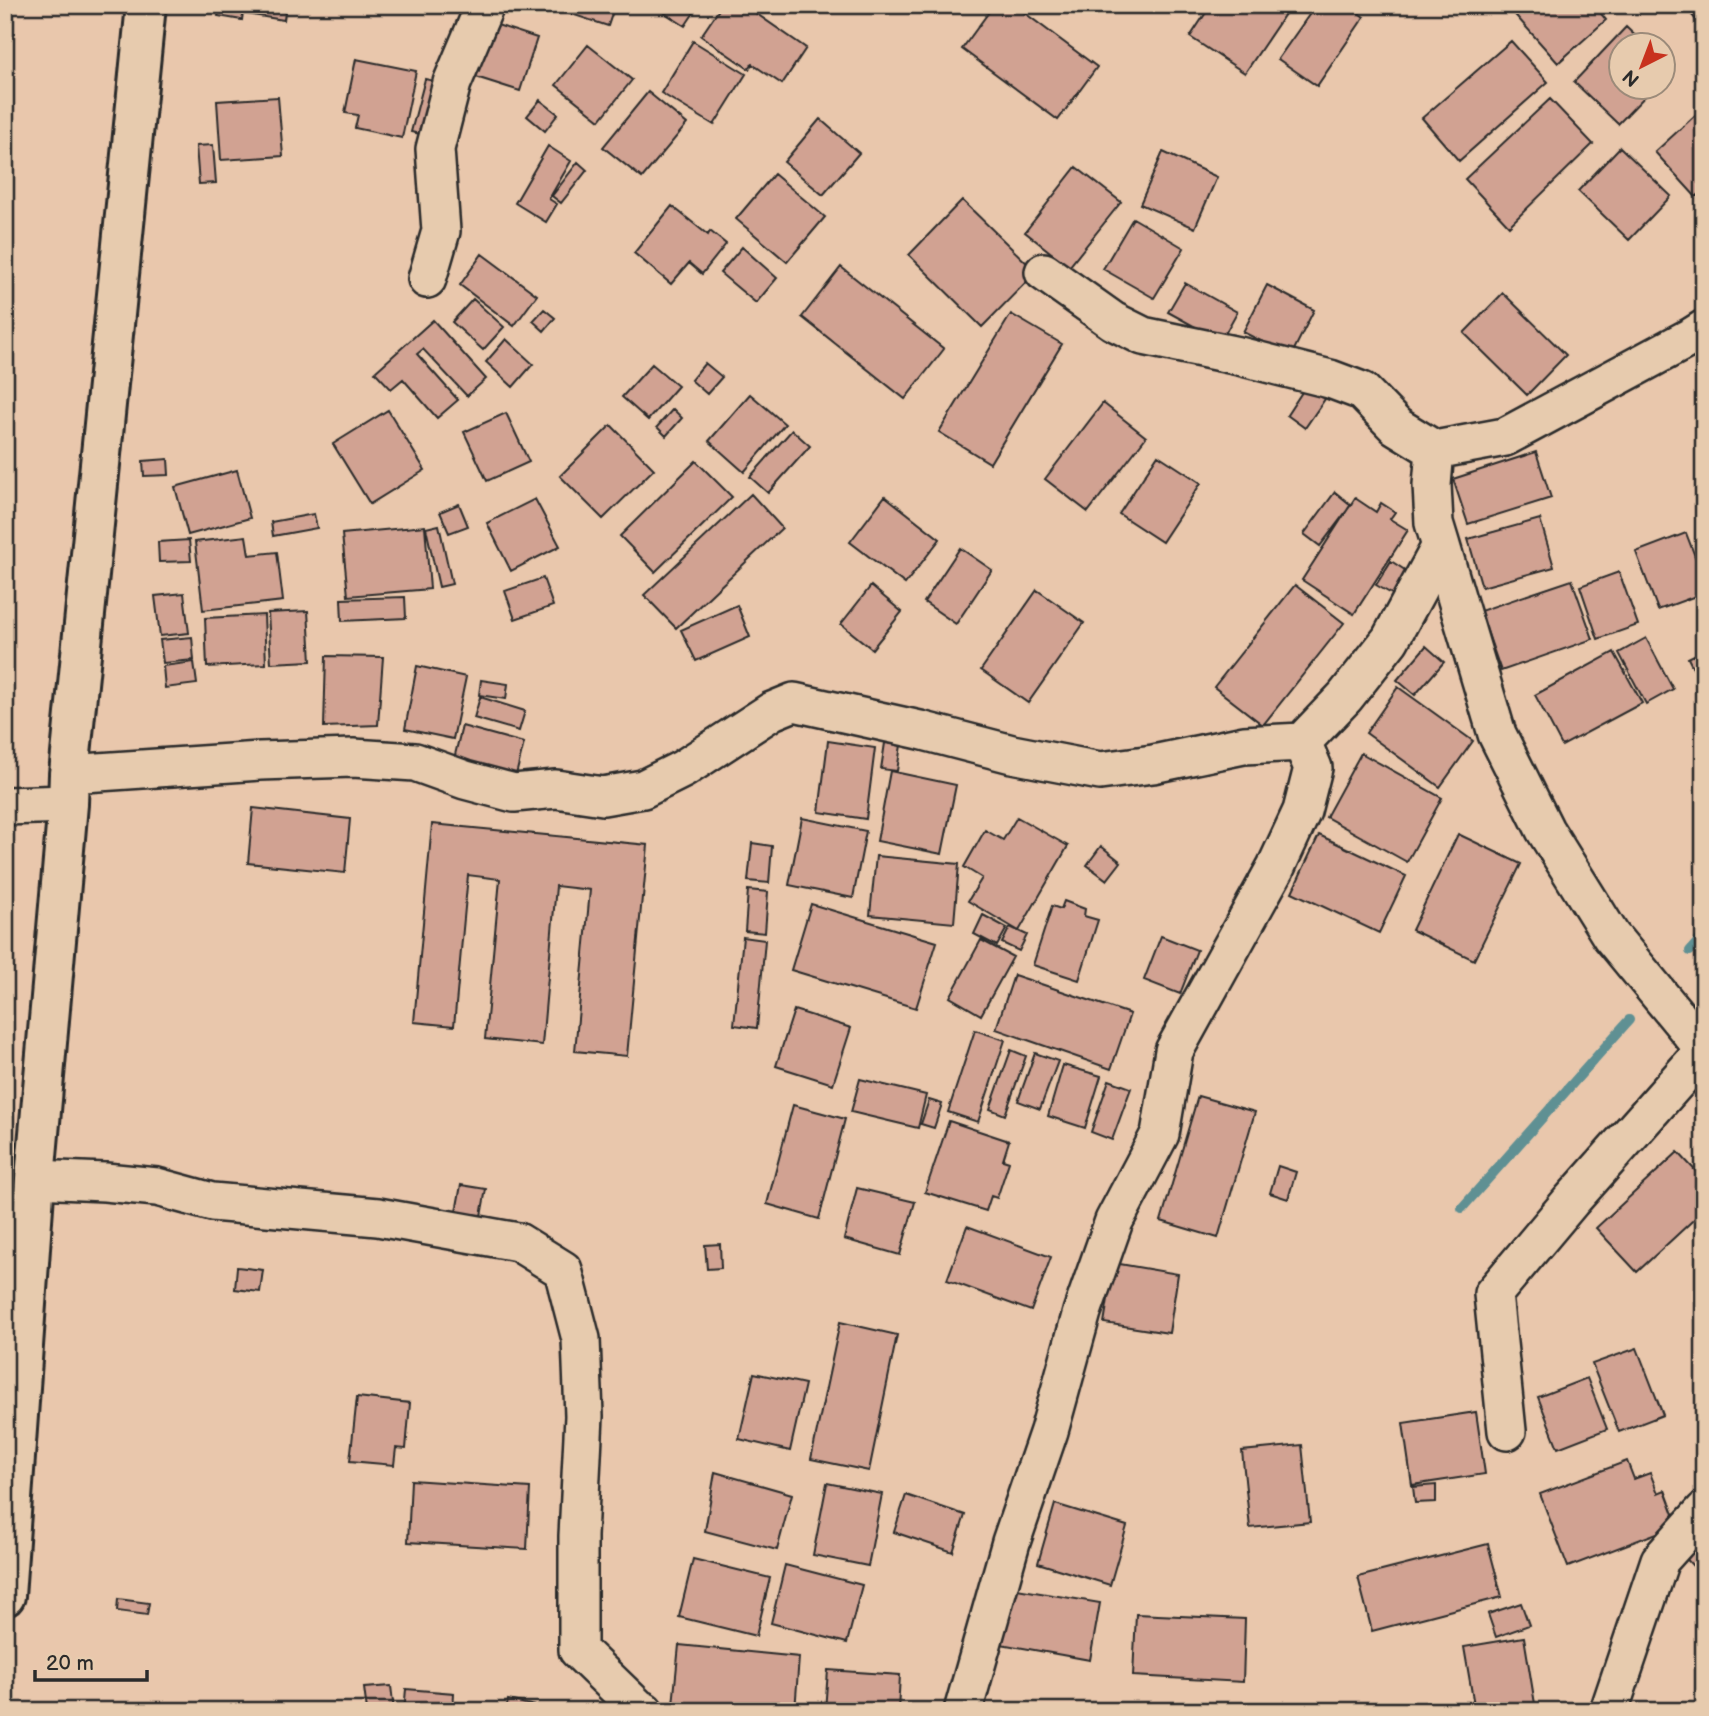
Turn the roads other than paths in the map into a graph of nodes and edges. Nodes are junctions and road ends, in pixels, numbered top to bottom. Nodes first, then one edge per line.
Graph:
1 (146, 5) edge
2 (485, 5) edge
3 (1044, 272) dead end
4 (427, 279) dead end
5 (1704, 329) edge
6 (1435, 450) junction
7 (1441, 546) junction
8 (1302, 742) junction
9 (68, 789) junction
10 (5, 806) edge
11 (1704, 1050) edge
12 (35, 1179) junction
13 (1507, 1431) dead end
14 (1704, 1511) edge
15 (5, 1596) edge
16 (644, 1711) edge
17 (963, 1711) edge
18 (1609, 1711) edge

1 - 9 main road
2 - 4 street
3 - 6 street
5 - 6 street
6 - 7 street
7 - 8 street
7 - 11 street
8 - 9 street
8 - 17 street
9 - 10 street
9 - 12 main road
11 - 13 street
12 - 15 main road
12 - 16 street
14 - 18 street

